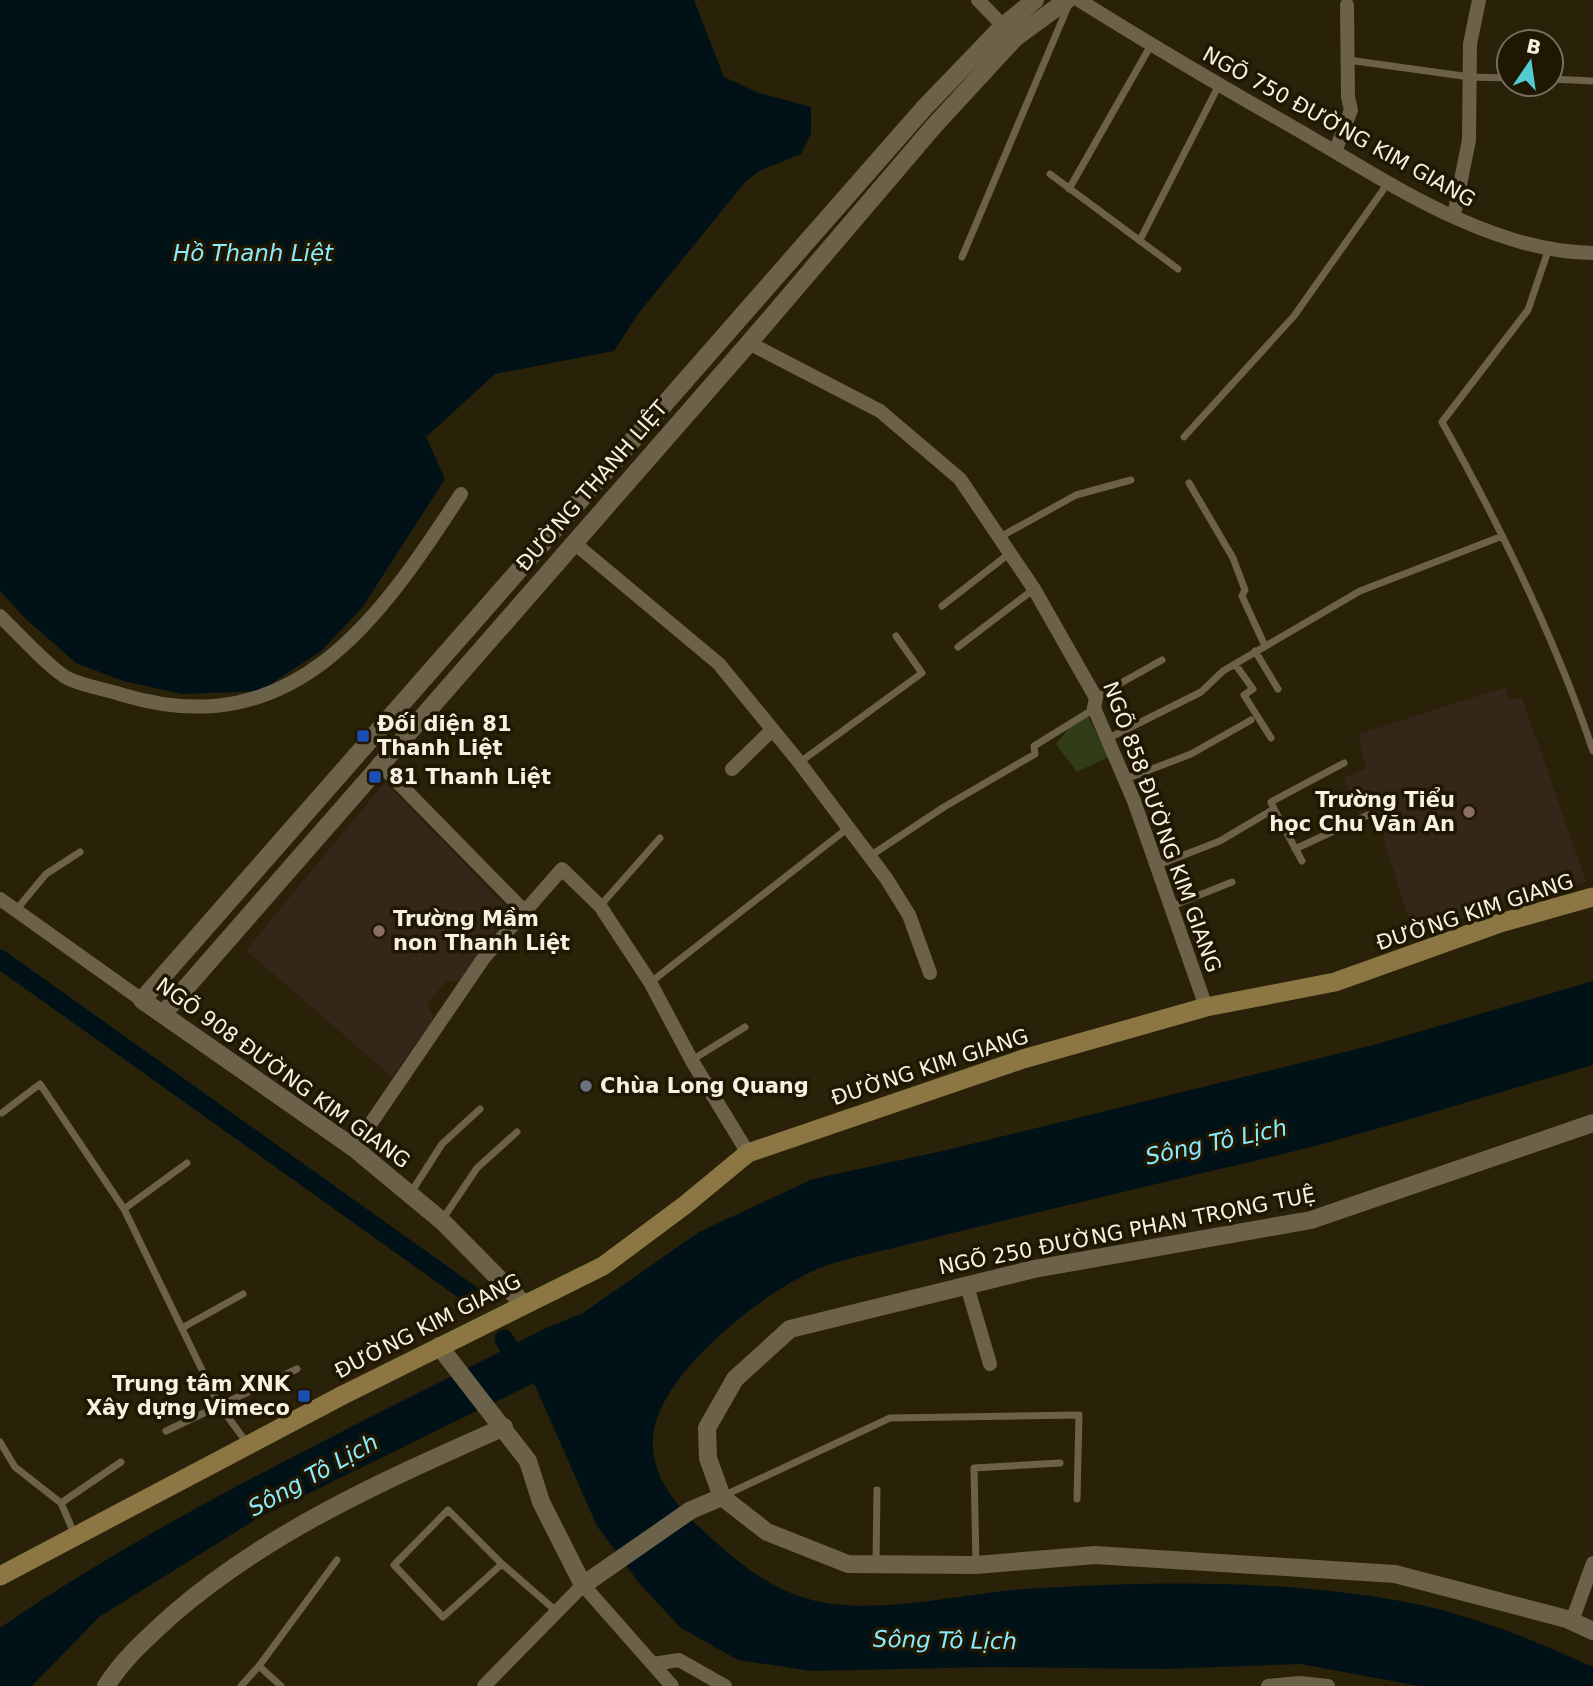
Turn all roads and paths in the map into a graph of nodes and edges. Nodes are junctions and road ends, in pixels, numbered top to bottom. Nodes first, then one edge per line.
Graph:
1 (978, 0) edge
2 (1035, 0) edge
3 (1069, 0) edge
4 (1079, 0) edge
5 (1479, 0) edge
6 (1347, 5) dead end
7 (1009, 32) junction
8 (1151, 45) junction
9 (1348, 60) junction
10 (1470, 77) junction
11 (1495, 78) edge
12 (1565, 80) edge
13 (1593, 81) edge
14 (1219, 85) junction
15 (1335, 152) junction
16 (1050, 174) dead end
17 (1388, 182) junction
18 (1069, 189) junction
19 (1454, 215) junction
20 (1140, 240) junction
21 (1548, 251) junction
22 (1593, 253) edge
23 (962, 257) dead end
24 (1178, 268) dead end
25 (750, 343) junction
26 (1184, 437) dead end
27 (1131, 480) dead end
28 (1189, 483) dead end
29 (461, 494) dead end
30 (1000, 537) junction
31 (1500, 537) junction
32 (573, 542) junction
33 (1010, 553) junction
34 (1034, 589) junction
35 (943, 606) dead end
36 (0, 616) edge
37 (896, 636) dead end
38 (1265, 646) junction
39 (958, 647) dead end
40 (1255, 651) junction
41 (1162, 660) dead end
42 (1235, 664) junction
43 (1278, 689) dead end
44 (1095, 703) junction
45 (1251, 720) dead end
46 (772, 730) junction
47 (1271, 737) dead end
48 (1109, 738) junction
49 (1593, 751) edge
50 (799, 762) junction
51 (1344, 763) dead end
52 (379, 764) junction
53 (732, 769) dead end
54 (1126, 779) junction
55 (1274, 809) junction
56 (1368, 815) dead end
57 (848, 828) junction
58 (660, 838) dead end
59 (1295, 849) junction
60 (80, 852) dead end
61 (870, 856) junction
62 (1302, 861) dead end
63 (1158, 865) junction
64 (1232, 882) dead end
65 (1593, 897) edge
66 (0, 899) edge
67 (600, 906) junction
68 (1172, 906) junction
69 (16, 910) junction
70 (524, 911) junction
71 (930, 972) dead end
72 (650, 982) junction
73 (142, 1000) junction
74 (1206, 1007) junction
75 (163, 1014) junction
76 (745, 1027) dead end
77 (692, 1061) junction
78 (480, 1109) dead end
79 (2, 1113) dead end
80 (1593, 1122) edge
81 (517, 1132) dead end
82 (354, 1148) junction
83 (748, 1153) junction
84 (187, 1163) dead end
85 (410, 1195) junction
86 (124, 1209) junction
87 (442, 1221) junction
88 (967, 1286) junction
89 (243, 1294) dead end
90 (523, 1303) junction
91 (183, 1328) junction
92 (439, 1346) junction
93 (990, 1364) dead end
94 (297, 1369) dead end
95 (219, 1405) junction
96 (500, 1421) junction
97 (166, 1431) dead end
98 (0, 1442) edge
99 (250, 1446) junction
100 (121, 1462) dead end
101 (1060, 1463) dead end
102 (877, 1490) dead end
103 (722, 1497) junction
104 (1077, 1499) dead end
105 (61, 1503) junction
106 (76, 1537) junction
107 (337, 1560) dead end
108 (1593, 1563) edge
109 (502, 1564) junction
110 (876, 1565) junction
111 (976, 1565) junction
112 (0, 1576) edge
113 (583, 1585) junction
114 (555, 1610) junction
115 (1572, 1621) junction
116 (1593, 1631) edge
117 (653, 1664) junction
118 (260, 1666) junction
119 (106, 1686) edge
120 (241, 1686) edge
121 (281, 1686) edge
122 (484, 1686) edge
123 (672, 1686) edge
124 (725, 1686) edge
125 (1268, 1686) edge
126 (1328, 1686) edge

1 - 7 street
2 - 7 street, ĐƯỜNG THANH LIỆT
3 - 7 street, ĐƯỜNG THANH LIỆT
3 - 23 lane
4 - 8 street, NGÕ 750 ĐƯỜNG KIM GIANG
5 - 10 street
6 - 9 street
7 - 25 street, ĐƯỜNG THANH LIỆT
7 - 73 street, ĐƯỜNG THANH LIỆT
8 - 14 street, NGÕ 750 ĐƯỜNG KIM GIANG
8 - 18 lane
9 - 10 lane
9 - 15 street
10 - 11 lane
10 - 19 street
12 - 13 lane
14 - 15 street, NGÕ 750 ĐƯỜNG KIM GIANG
14 - 20 lane
15 - 17 street, NGÕ 750 ĐƯỜNG KIM GIANG
16 - 18 lane
17 - 19 street, NGÕ 750 ĐƯỜNG KIM GIANG
17 - 26 lane
18 - 20 lane
19 - 21 street, NGÕ 750 ĐƯỜNG KIM GIANG
20 - 24 lane
21 - 22 street, NGÕ 750 ĐƯỜNG KIM GIANG
21 - 31 lane
25 - 30 street, NGÕ 858 ĐƯỜNG KIM GIANG
25 - 32 street, ĐƯỜNG THANH LIỆT
27 - 30 lane
28 - 38 lane
29 - 36 street
30 - 33 street, NGÕ 858 ĐƯỜNG KIM GIANG
31 - 38 lane
31 - 49 lane
32 - 46 street
32 - 52 street, ĐƯỜNG THANH LIỆT
33 - 34 street, NGÕ 858 ĐƯỜNG KIM GIANG
33 - 35 lane
34 - 39 lane
34 - 44 street, NGÕ 858 ĐƯỜNG KIM GIANG
37 - 50 lane
38 - 40 lane
40 - 42 lane
40 - 43 lane
41 - 44 lane
42 - 47 lane
42 - 48 lane
44 - 48 street, NGÕ 858 ĐƯỜNG KIM GIANG
44 - 61 lane
45 - 54 lane
46 - 50 street
46 - 53 street
48 - 54 street, NGÕ 858 ĐƯỜNG KIM GIANG
50 - 57 street
51 - 55 lane
52 - 70 street
52 - 75 street, ĐƯỜNG THANH LIỆT
54 - 63 street, NGÕ 858 ĐƯỜNG KIM GIANG
55 - 59 lane
55 - 63 lane
56 - 59 lane
57 - 61 street
57 - 72 lane
58 - 67 lane
59 - 62 lane
60 - 69 lane
61 - 71 street
63 - 68 street, NGÕ 858 ĐƯỜNG KIM GIANG
64 - 68 lane
65 - 74 main road, ĐƯỜNG KIM GIANG
66 - 69 street, NGÕ 908 ĐƯỜNG KIM GIANG
67 - 70 street
67 - 72 street
68 - 74 street, NGÕ 858 ĐƯỜNG KIM GIANG
69 - 73 street, NGÕ 908 ĐƯỜNG KIM GIANG
70 - 82 street
72 - 77 street
73 - 75 street, NGÕ 908 ĐƯỜNG KIM GIANG
74 - 83 main road, ĐƯỜNG KIM GIANG
75 - 82 street, NGÕ 908 ĐƯỜNG KIM GIANG
76 - 77 lane
77 - 83 street
78 - 85 lane
79 - 86 lane
80 - 88 street, NGÕ 250 ĐƯỜNG PHAN TRỌNG TUỆ
81 - 87 lane
82 - 85 street, NGÕ 908 ĐƯỜNG KIM GIANG
83 - 90 main road, ĐƯỜNG KIM GIANG
84 - 86 lane
85 - 87 street, NGÕ 908 ĐƯỜNG KIM GIANG
86 - 91 lane
87 - 90 street, NGÕ 908 ĐƯỜNG KIM GIANG
88 - 93 street
88 - 103 street, NGÕ 250 ĐƯỜNG PHAN TRỌNG TUỆ
89 - 91 lane
90 - 92 main road, ĐƯỜNG KIM GIANG
91 - 95 lane
92 - 96 street
92 - 99 main road, ĐƯỜNG KIM GIANG
94 - 95 lane
95 - 97 lane
95 - 99 lane
96 - 113 street
96 - 119 street
98 - 105 lane
99 - 106 main road, ĐƯỜNG KIM GIANG
100 - 105 lane
101 - 111 lane
102 - 110 lane
103 - 104 lane
103 - 110 street
103 - 113 street
105 - 106 lane
106 - 112 main road, ĐƯỜNG KIM GIANG
107 - 118 lane
108 - 115 street
109 - 109 lane
109 - 114 lane
110 - 111 street
111 - 115 street
113 - 114 street
113 - 117 street
114 - 122 street
115 - 116 street
117 - 123 street
117 - 124 street
118 - 120 lane
118 - 121 lane
125 - 126 street

